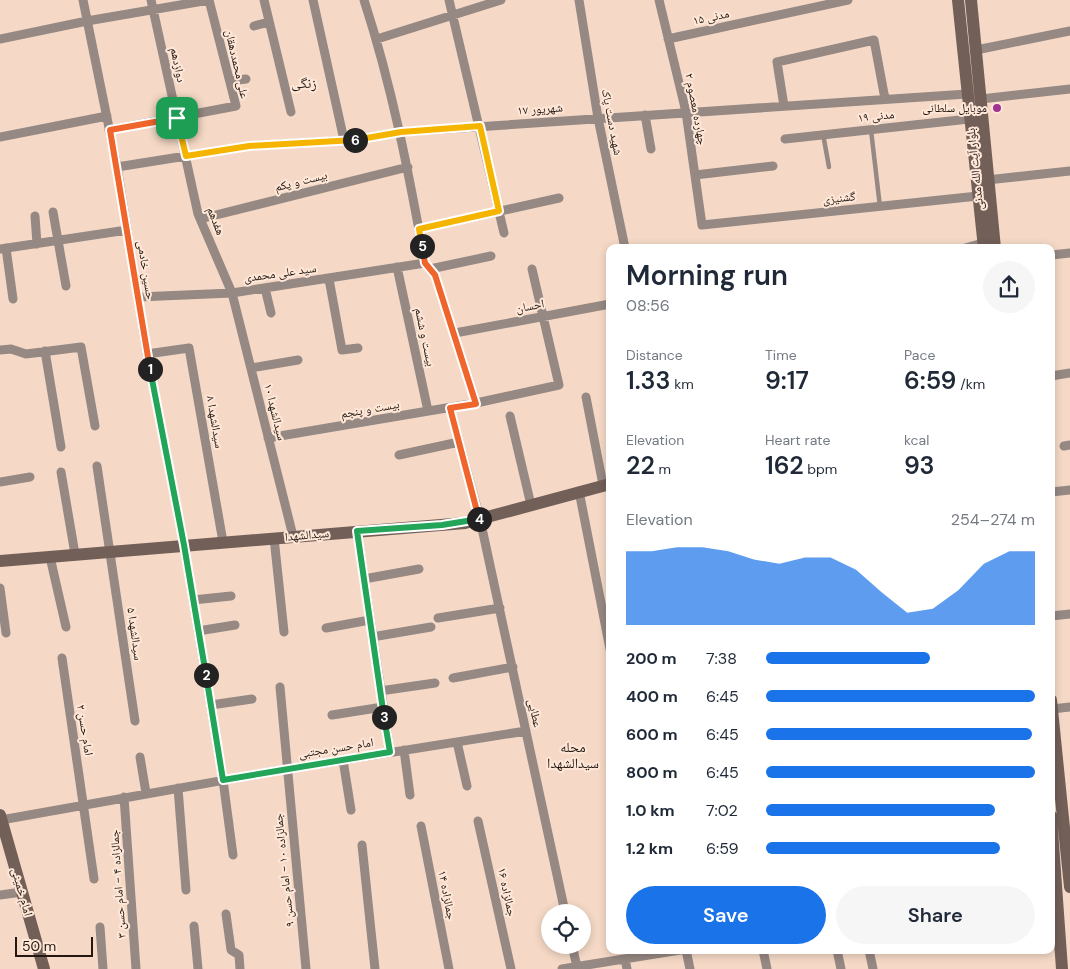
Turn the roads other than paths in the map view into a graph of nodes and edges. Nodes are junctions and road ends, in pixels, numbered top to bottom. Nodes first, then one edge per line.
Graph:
1 (83, 0) edge
2 (209, 0) edge
3 (264, 0) edge
4 (313, 0) edge
5 (364, 0) edge
6 (449, 0) edge
7 (500, 0) edge
8 (579, 0) edge
9 (658, 0) edge
10 (848, 0) edge
11 (958, 0) edge
12 (971, 0) edge
13 (152, 5) edge
14 (453, 16) junction
15 (87, 21) junction
16 (269, 22) junction
17 (254, 26) dead end
18 (1070, 31) edge
19 (0, 39) edge
20 (377, 39) junction
21 (668, 39) junction
22 (976, 50) junction
23 (246, 79) dead end
24 (230, 81) junction
25 (1070, 89) edge
26 (967, 94) junction
27 (885, 99) junction
28 (981, 99) junction
29 (784, 106) junction
30 (291, 112) dead end
31 (686, 112) junction
32 (645, 115) junction
33 (106, 116) junction
34 (177, 118) junction
35 (598, 118) junction
36 (969, 118) junction
37 (480, 126) junction
38 (871, 129) junction
39 (110, 130) junction
40 (401, 132) junction
41 (823, 134) junction
42 (0, 137) edge
43 (785, 139) dead end
44 (344, 140) junction
45 (651, 149) dead end
46 (186, 156) junction
47 (117, 166) junction
48 (773, 166) dead end
49 (408, 167) junction
50 (829, 167) dead end
51 (1070, 171) edge
52 (695, 175) junction
53 (987, 180) junction
54 (978, 196) junction
55 (559, 198) dead end
56 (880, 206) junction
57 (499, 211) junction
58 (53, 212) dead end
59 (35, 216) dead end
60 (200, 218) junction
61 (702, 225) joint
62 (419, 229) junction
63 (127, 230) junction
64 (504, 233) dead end
65 (57, 242) junction
66 (37, 244) junction
67 (624, 244) edge
68 (988, 244) edge
69 (988, 244) edge
70 (3, 248) edge
71 (1070, 253) edge
72 (1055, 255) edge
73 (491, 256) dead end
74 (428, 266) junction
75 (397, 267) junction
76 (532, 269) dead end
77 (329, 279) junction
78 (66, 286) dead end
79 (265, 288) junction
80 (232, 293) junction
81 (138, 298) junction
82 (13, 299) dead end
83 (606, 305) edge
84 (271, 312) dead end
85 (543, 316) junction
86 (454, 333) junction
87 (358, 348) dead end
88 (0, 350) edge
89 (45, 351) junction
90 (147, 354) junction
91 (298, 360) dead end
92 (251, 368) junction
93 (1070, 372) edge
94 (1055, 375) edge
95 (586, 397) dead end
96 (476, 404) junction
97 (450, 408) junction
98 (428, 412) junction
99 (510, 416) dead end
100 (95, 426) dead end
101 (268, 438) junction
102 (459, 442) junction
103 (61, 447) dead end
104 (399, 455) dead end
105 (97, 466) dead end
106 (61, 472) dead end
107 (30, 477) dead end
108 (606, 481) edge
109 (0, 482) edge
110 (606, 485) edge
111 (1070, 490) edge
112 (579, 491) junction
113 (1055, 492) edge
114 (532, 505) junction
115 (480, 519) junction
116 (357, 531) junction
117 (292, 536) junction
118 (274, 538) junction
119 (223, 542) junction
120 (184, 545) junction
121 (110, 551) junction
122 (75, 554) junction
123 (50, 556) junction
124 (0, 561) edge
125 (419, 569) dead end
126 (364, 579) junction
127 (0, 588) edge
128 (231, 596) dead end
129 (193, 600) junction
130 (500, 608) junction
131 (1070, 614) edge
132 (1055, 616) edge
133 (438, 618) dead end
134 (370, 620) junction
135 (235, 625) dead end
136 (66, 627) dead end
137 (430, 627) dead end
138 (326, 628) dead end
139 (606, 629) edge
140 (198, 631) junction
141 (284, 632) dead end
142 (6, 633) dead end
143 (372, 637) junction
144 (62, 658) dead end
145 (513, 667) junction
146 (453, 678) dead end
147 (435, 683) dead end
148 (280, 687) dead end
149 (380, 691) junction
150 (252, 699) dead end
151 (1055, 704) edge
152 (211, 705) junction
153 (383, 707) junction
154 (1070, 707) edge
155 (332, 715) dead end
156 (136, 721) dead end
157 (526, 731) junction
158 (1055, 732) edge
159 (457, 742) junction
160 (404, 750) junction
161 (390, 752) junction
162 (140, 756) dead end
163 (343, 760) junction
164 (287, 769) junction
165 (223, 780) junction
166 (466, 786) dead end
167 (178, 788) junction
168 (146, 793) junction
169 (410, 795) dead end
170 (124, 797) junction
171 (84, 804) junction
172 (351, 810) dead end
173 (1, 818) edge
174 (478, 821) dead end
175 (421, 826) dead end
176 (362, 844) dead end
177 (1055, 852) edge
178 (233, 854) dead end
179 (1068, 856) edge
180 (94, 879) dead end
181 (1059, 889) edge
182 (186, 890) dead end
183 (22, 892) junction
184 (0, 895) edge
185 (563, 904) edge
186 (226, 914) dead end
187 (194, 926) dead end
188 (100, 927) dead end
189 (574, 954) edge
190 (652, 954) edge
191 (687, 954) edge
192 (764, 954) edge
193 (838, 954) edge
194 (870, 954) edge
195 (625, 959) junction
196 (577, 967) junction
197 (44, 969) edge
198 (103, 969) edge
199 (136, 969) edge
200 (198, 969) edge
201 (240, 969) edge
202 (306, 969) edge
203 (375, 969) edge
204 (449, 969) edge
205 (511, 969) edge
206 (562, 969) edge
207 (627, 969) edge
208 (690, 969) edge
209 (767, 969) edge
210 (841, 969) edge
211 (873, 969) edge
212 (1062, 969) edge

1 - 15 street, حسین خادمی
2 - 13 street
2 - 24 street, علی محمددهقان
3 - 16 street
4 - 44 street
5 - 20 street
6 - 14 street
7 - 14 street
8 - 35 street, شهید دست پاک
9 - 21 street, چهارده معصوم ۲
10 - 21 street, مدنی ۱۵
11 - 26 main road, بلوار آیت الله مدنی
12 - 22 main road, بلوار آیت الله مدنی
13 - 15 street
13 - 34 street, دوازدهم
14 - 20 street
14 - 37 street
15 - 19 street
15 - 33 street, حسین خادمی
16 - 17 street
16 - 30 street
18 - 22 street
20 - 40 street
21 - 31 street, چهارده معصوم ۲
22 - 28 main road, بلوار آیت الله مدنی
23 - 24 street
24 - 34 street, علی محمددهقان
25 - 28 street
26 - 27 street, ۱۷ شهریور
26 - 36 main road, بلوار آیت الله مدنی
27 - 29 street, ۱۷ شهریور
27 - 29 street
28 - 53 main road, بلوار آیت الله مدنی
29 - 31 street, ۱۷ شهریور
31 - 32 street, ۱۷ شهریور
31 - 52 street, چهارده معصوم ۲
32 - 35 street, ۱۷ شهریور
32 - 45 street
33 - 39 street, حسین خادمی
33 - 42 street
34 - 39 street
34 - 46 street, دوازدهم
35 - 37 street, ۱۷ شهریور
35 - 67 street, شهید دست پاک
36 - 38 street, مدنی ۱۹
36 - 54 main road, بلوار آیت الله مدنی
37 - 40 street, ۱۷ شهریور
37 - 57 street
38 - 41 street, مدنی ۱۹
38 - 56 lane
39 - 47 street, حسین خادمی
40 - 44 street, ۱۷ شهریور
40 - 49 street
41 - 43 street, مدنی ۱۹
41 - 50 lane
44 - 46 street, ۱۷ شهریور
46 - 47 street, ۱۷ شهریور
46 - 60 street, هفدهم
47 - 63 street, حسین خادمی
48 - 52 street
49 - 60 street, بیست و یکم
49 - 62 street
51 - 53 street
52 - 61 street, چهارده معصوم ۲
53 - 68 main road, بلوار آیت الله مدنی
54 - 56 street, گشنیزی
54 - 69 main road, بلوار آیت الله مدنی
55 - 57 street
56 - 61 street, گشنیزی
57 - 62 street
57 - 64 street
58 - 65 street
59 - 66 street
60 - 80 street, هفدهم
62 - 74 street
63 - 65 street
63 - 81 street, حسین خادمی
65 - 66 street
65 - 78 street
66 - 70 street
70 - 82 street
71 - 72 street
73 - 74 street, سید علی محمدی
74 - 75 street, سید علی محمدی
74 - 86 street
75 - 77 street, سید علی محمدی
75 - 98 street, بیست و ششم
76 - 85 street
77 - 79 street, سید علی محمدی
77 - 87 street
79 - 80 street, سید علی محمدی
79 - 84 street
80 - 81 street, سید علی محمدی
80 - 92 street, سیدالشهدا ۱۰
81 - 90 street, حسین خادمی
83 - 85 street, احسان
85 - 86 street, احسان
85 - 96 street, بیست و پنجم
86 - 96 street
88 - 89 street
89 - 100 street
89 - 103 street
90 - 119 street, سیدالشهدا ۸
90 - 120 street, حسین خادمی
91 - 92 street
92 - 101 street, سیدالشهدا ۱۰
93 - 94 street
95 - 108 street
96 - 97 street, بیست و پنجم
97 - 98 street, بیست و پنجم
97 - 102 street, عطایی
98 - 101 street, بیست و پنجم
99 - 114 street
101 - 117 street, سیدالشهدا ۱۰
102 - 104 street
102 - 115 street, عطایی
105 - 121 street, سیدالشهدا ۵
106 - 122 street
107 - 109 street
110 - 112 main road, سیدالشهدا
111 - 113 street
112 - 114 main road, سیدالشهدا
112 - 139 street
114 - 115 main road, سیدالشهدا
115 - 116 main road, سیدالشهدا
115 - 130 street, عطایی
116 - 117 main road, سیدالشهدا
116 - 126 street
117 - 118 main road, سیدالشهدا
118 - 119 main road, سیدالشهدا
118 - 141 street
119 - 120 main road, سیدالشهدا
120 - 121 main road, سیدالشهدا
120 - 129 street, حسین خادمی
121 - 122 main road, سیدالشهدا
121 - 156 street, سیدالشهدا ۵
122 - 123 main road, سیدالشهدا
123 - 124 main road, سیدالشهدا
123 - 136 street
125 - 126 street
126 - 134 street
127 - 142 street
128 - 129 street
129 - 140 street, حسین خادمی
130 - 133 street
130 - 145 street, عطایی
131 - 132 street
134 - 138 street
134 - 143 street
135 - 140 street
137 - 143 street
140 - 152 street, حسین خادمی
143 - 149 street
144 - 171 street, امام حسن ۲
145 - 146 street
145 - 157 street, عطایی
147 - 149 street
148 - 164 street, جمالزاده ۱۰ - امام حسن ۹
149 - 153 street
150 - 152 street
151 - 154 street
152 - 165 street, حسین خادمی
153 - 155 street
153 - 161 street
157 - 159 street, امام حسن مجتبی
157 - 185 street, عطایی
158 - 179 main road
159 - 160 street, امام حسن مجتبی
159 - 166 street
160 - 161 street, امام حسن مجتبی
160 - 169 street
161 - 163 street, امام حسن مجتبی
162 - 168 street
163 - 164 street, امام حسن مجتبی
163 - 172 street
164 - 165 street, امام حسن مجتبی
164 - 202 street, جمالزاده ۱۰ - امام حسن ۹
165 - 167 street, امام حسن مجتبی
165 - 178 street, حسین خادمی
167 - 168 street, امام حسن مجتبی
167 - 182 street
168 - 170 street, امام حسن مجتبی
170 - 171 street, امام حسن مجتبی
170 - 199 street, جمالزاده ۴ - امام حسن ۳
171 - 173 street, امام حسن مجتبی
171 - 180 street, امام حسن ۲
173 - 183 main road, امام خمینی
174 - 205 street, جمالزاده ۱۶
175 - 204 street, جمالزاده ۱۴
176 - 203 street
177 - 181 main road
179 - 181 main road
181 - 212 main road
183 - 184 street
183 - 197 main road, امام خمینی
186 - 201 street
187 - 200 street
188 - 198 street
189 - 196 street
190 - 195 street
191 - 208 street
192 - 209 street
193 - 210 street
194 - 211 street
195 - 196 street
195 - 207 street
196 - 206 street

